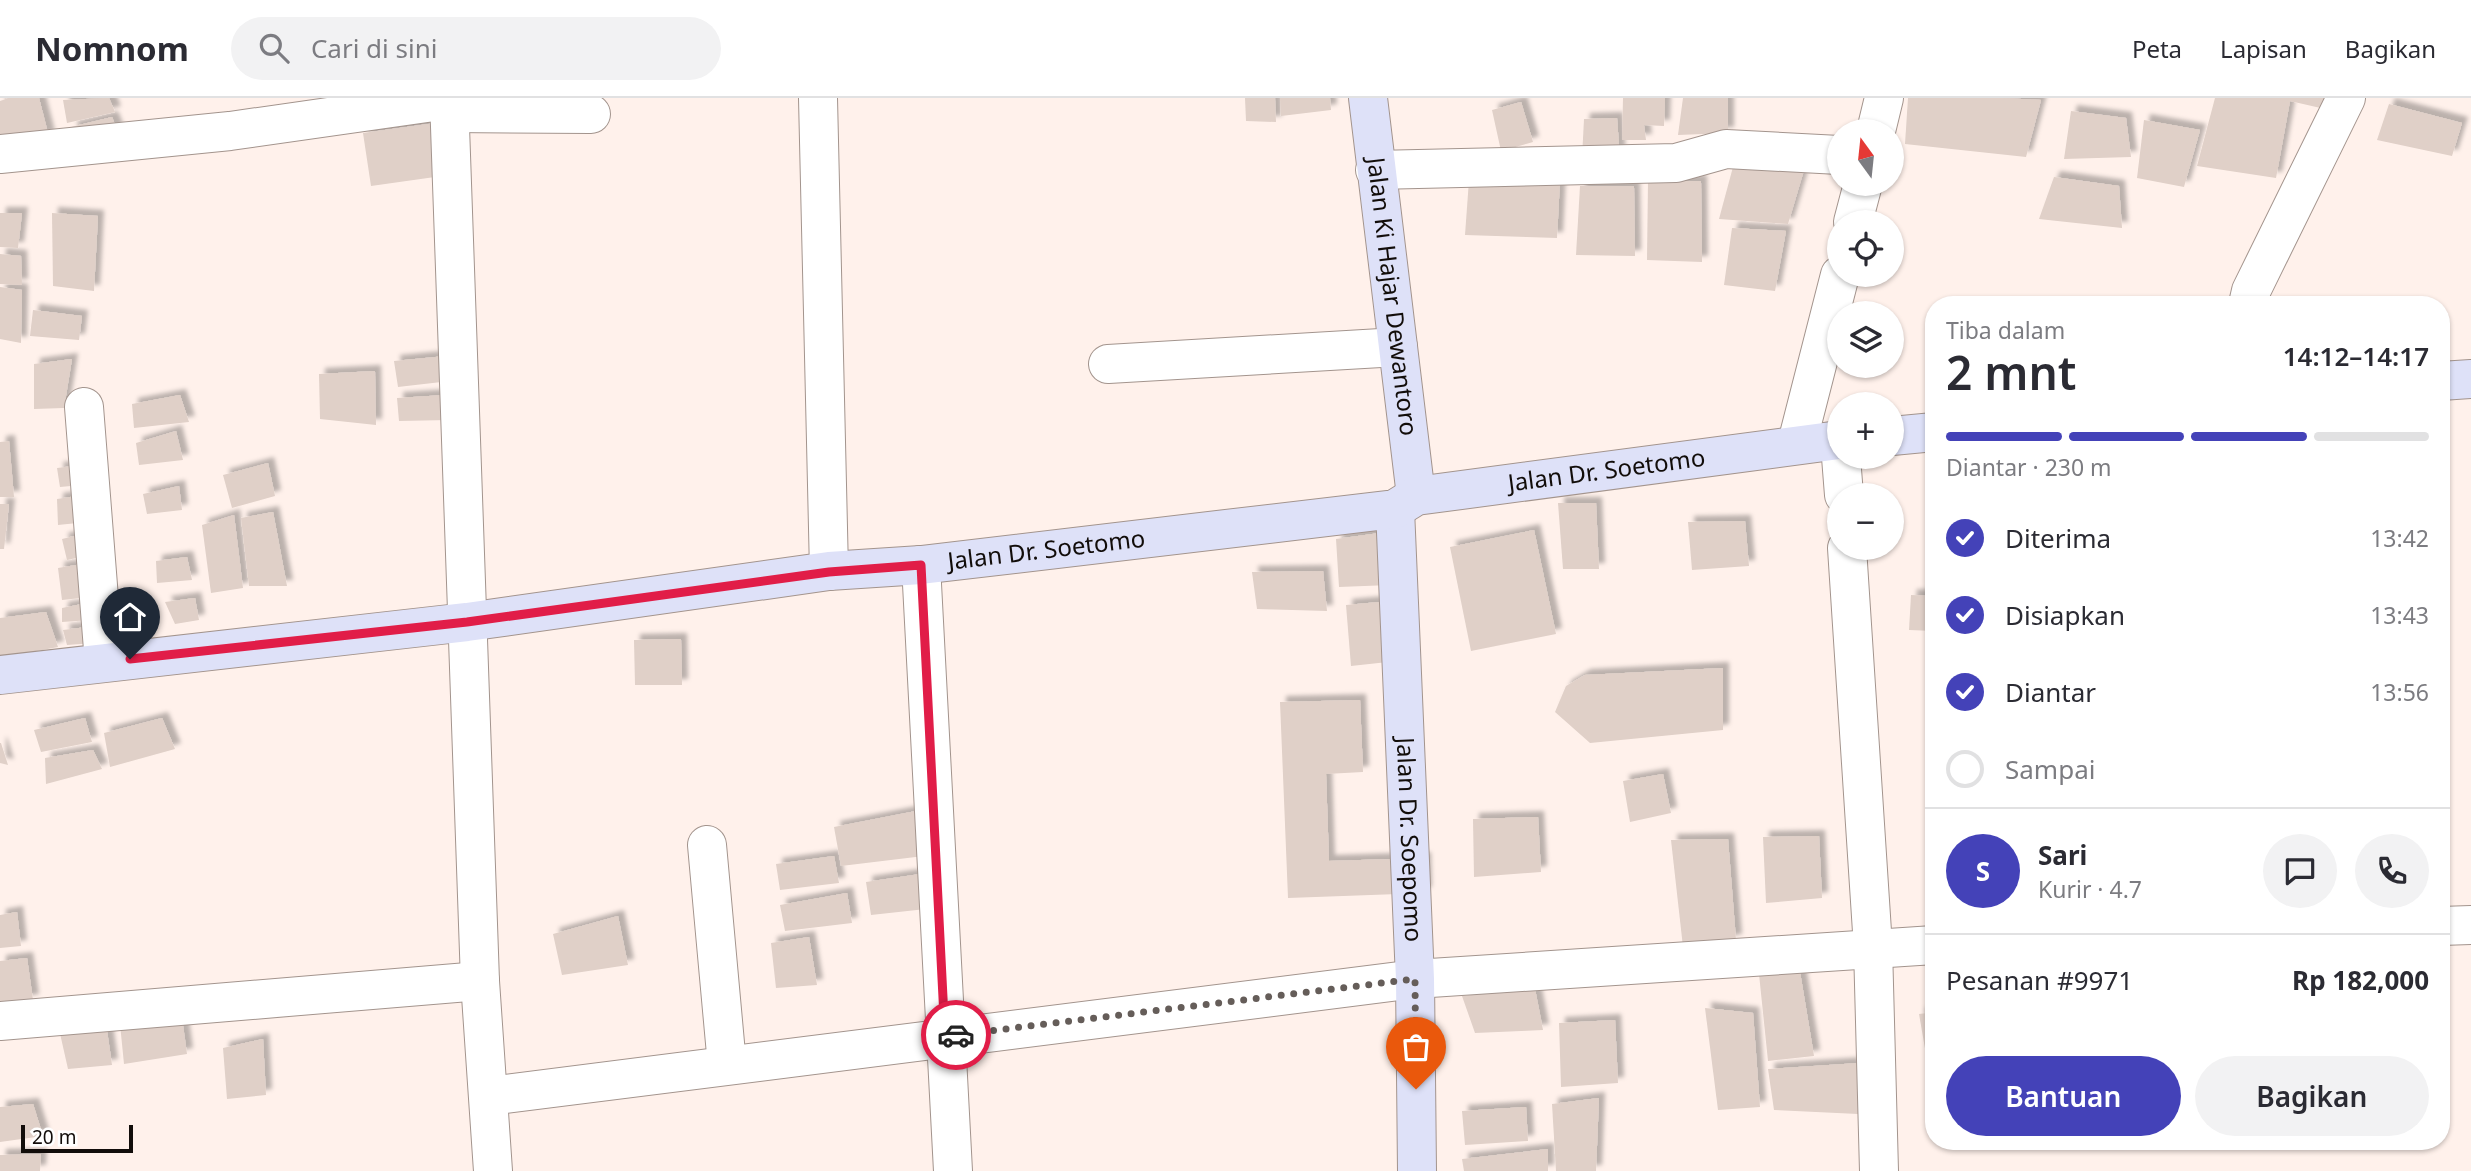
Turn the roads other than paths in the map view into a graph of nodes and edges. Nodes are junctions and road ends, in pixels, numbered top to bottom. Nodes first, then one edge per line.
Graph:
1 (818, 98) edge
2 (1368, 98) edge
3 (1884, 98) edge
4 (2346, 98) edge
5 (449, 104) edge
6 (592, 114) dead end
7 (1879, 119) edge
8 (0, 154) edge
9 (1827, 154) edge
10 (1376, 170) junction
11 (1837, 287) edge
12 (2251, 296) edge
13 (1398, 347) junction
14 (1108, 364) dead end
15 (2471, 379) edge
16 (2450, 380) edge
17 (84, 407) dead end
18 (1925, 433) edge
19 (1904, 435) edge
20 (1827, 441) edge
21 (1797, 443) junction
22 (1406, 502) junction
23 (1848, 560) edge
24 (921, 565) junction
25 (829, 572) junction
26 (467, 622) junction
27 (104, 662) junction
28 (0, 675) edge
29 (706, 845) dead end
30 (2471, 925) edge
31 (2450, 926) edge
32 (1925, 945) edge
33 (1873, 947) junction
34 (1415, 979) junction
35 (480, 981) junction
36 (0, 1021) edge
37 (945, 1037) junction
38 (727, 1065) junction
39 (489, 1096) junction
40 (493, 1171) edge
41 (953, 1171) edge
42 (1417, 1171) edge
43 (1879, 1171) edge

1 - 25 street
2 - 10 street, Jalan Ki Hajar Dewantoro
3 - 7 street
4 - 12 street
5 - 6 street
5 - 8 street
5 - 26 street
9 - 10 street
10 - 13 street, Jalan Ki Hajar Dewantoro
11 - 21 street
13 - 14 street
13 - 22 street, Jalan Ki Hajar Dewantoro
15 - 16 street
17 - 27 street
18 - 19 street
20 - 21 street, Jalan Dr. Soetomo
21 - 22 street, Jalan Dr. Soetomo
22 - 24 street, Jalan Dr. Soetomo
22 - 34 street, Jalan Dr. Soepomo
23 - 33 street
24 - 25 street, Jalan Dr. Soetomo
24 - 37 street
25 - 26 street, Jalan Dr. Soetomo
26 - 27 street, Jalan Dr. Soetomo
26 - 35 street
27 - 28 street, Jalan Dr. Soetomo
29 - 38 street
30 - 31 street
32 - 33 street
33 - 34 street
33 - 43 street
34 - 37 street
34 - 42 street, Jalan Dr. Soepomo
35 - 36 street
35 - 39 street
37 - 38 street
37 - 41 street
38 - 39 street
39 - 40 street

